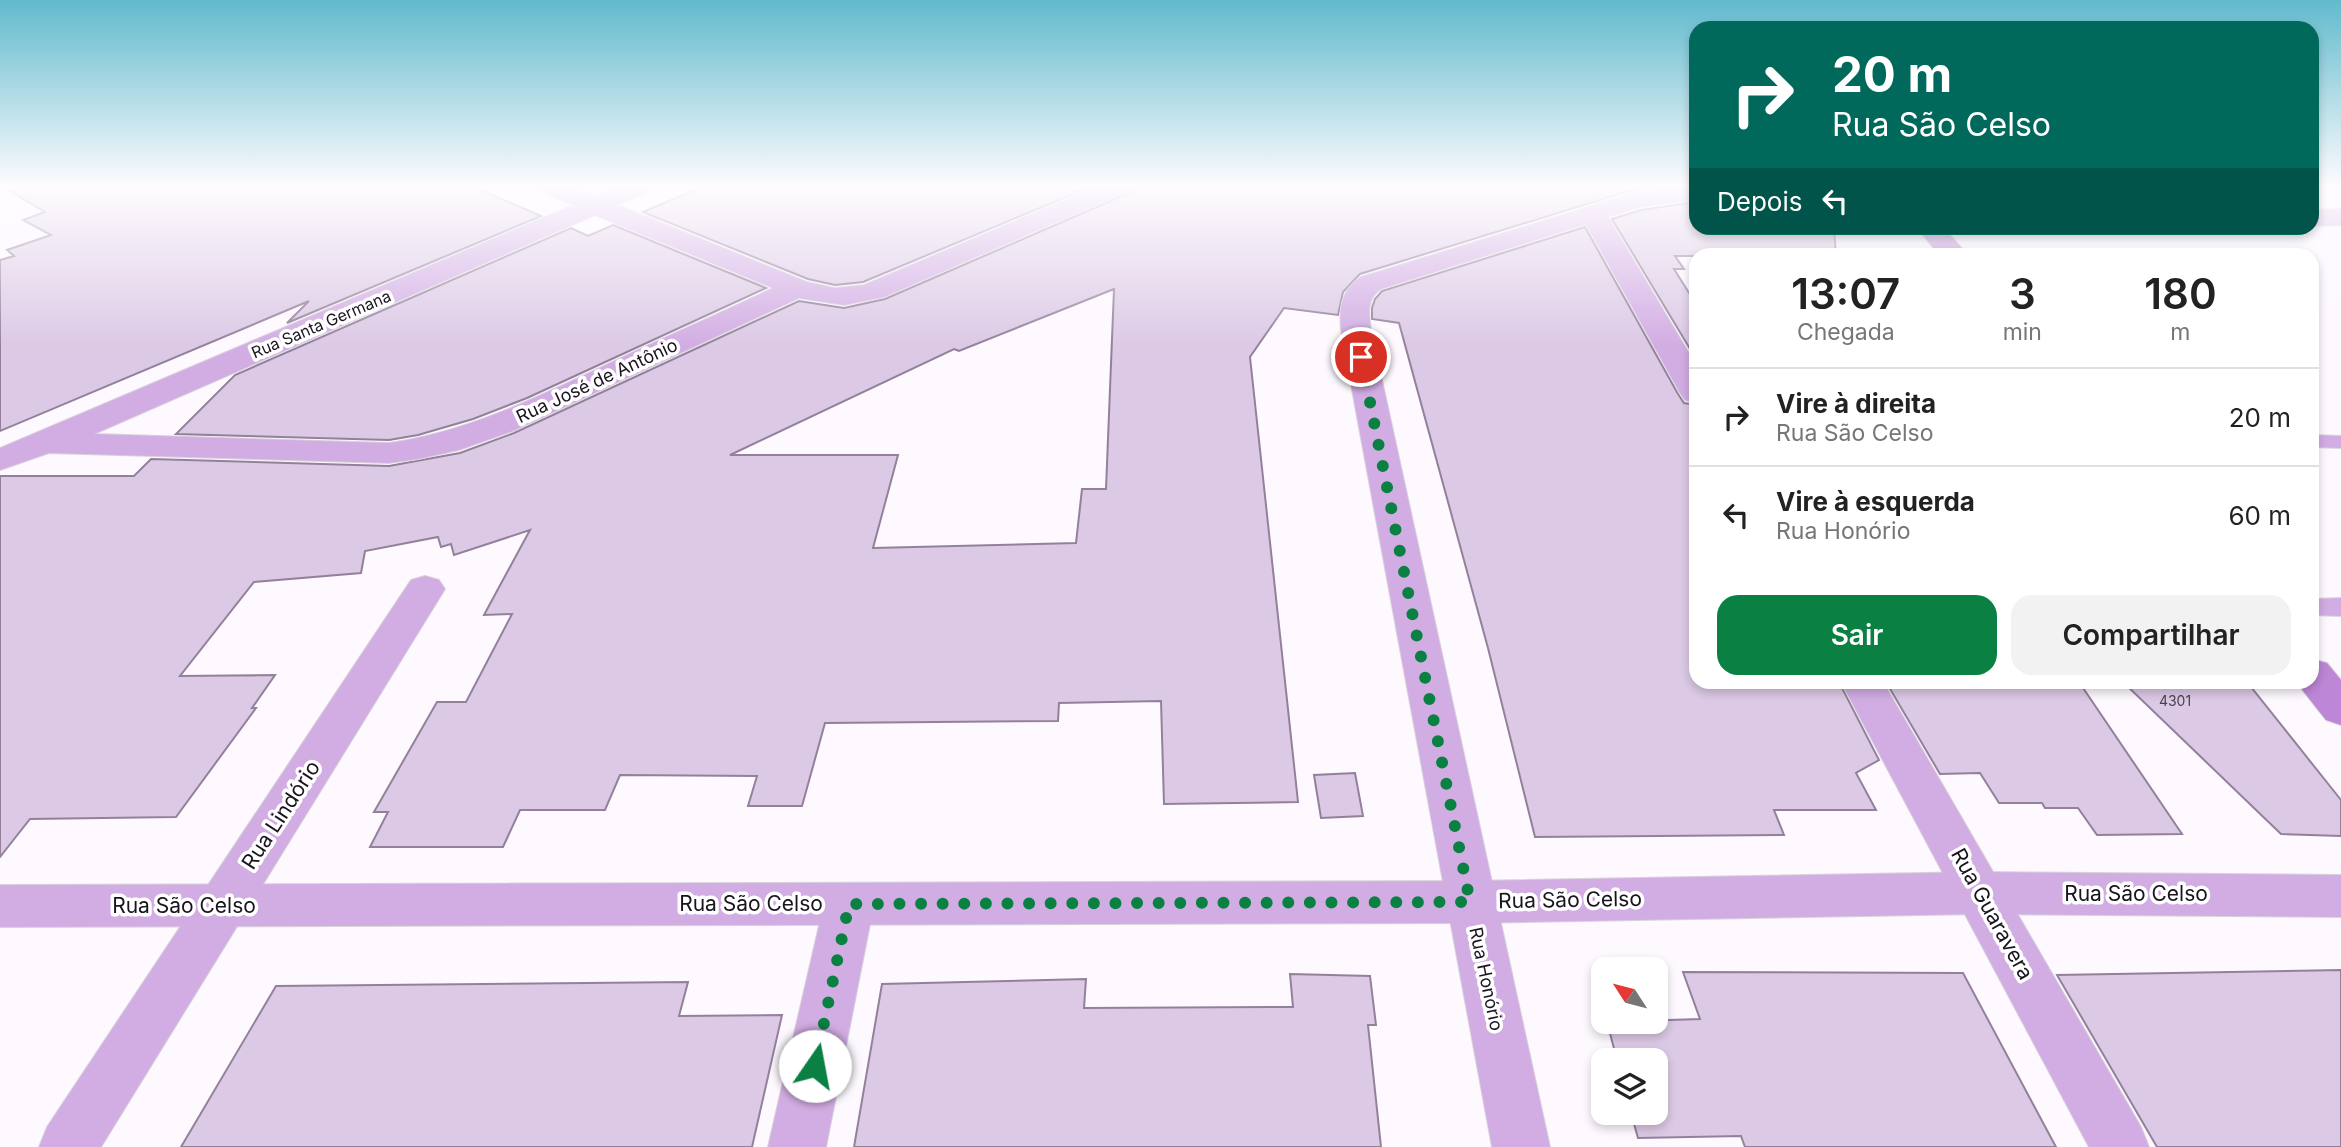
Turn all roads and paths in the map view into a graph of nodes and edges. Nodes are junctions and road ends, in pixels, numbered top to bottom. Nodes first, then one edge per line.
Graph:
1 (514, 240) edge
2 (678, 240) edge
3 (994, 240) edge
4 (1511, 240) edge
5 (1608, 240) edge
6 (797, 288) junction
7 (1689, 381) edge
8 (2319, 441) edge
9 (2341, 442) edge
10 (45, 443) junction
11 (0, 460) edge
12 (425, 589) dead end
13 (2319, 607) edge
14 (2341, 607) edge
15 (2319, 682) edge
16 (1866, 689) edge
17 (2341, 709) edge
18 (1981, 893) junction
19 (2341, 896) edge
20 (1470, 902) junction
21 (849, 904) junction
22 (0, 906) edge
23 (223, 906) junction
24 (68, 1147) edge
25 (797, 1147) edge
26 (1521, 1147) edge
27 (2120, 1147) edge

1 - 10 street, Rua Santa Germana
2 - 6 street
3 - 6 street
4 - 20 street, Rua Honório
5 - 7 street
6 - 10 street, Rua José de Antônio
8 - 9 lane
10 - 11 street, Rua Santa Germana
12 - 23 street, Rua Lindório
13 - 14 lane
15 - 17 main road
16 - 18 street, Rua Guaravera
18 - 19 street, Rua São Celso
18 - 20 street, Rua São Celso
18 - 27 street, Rua Guaravera
20 - 21 street, Rua São Celso
20 - 26 street, Rua Honório
21 - 23 street, Rua São Celso
21 - 25 street
22 - 23 street, Rua São Celso
23 - 24 street, Rua Lindório

